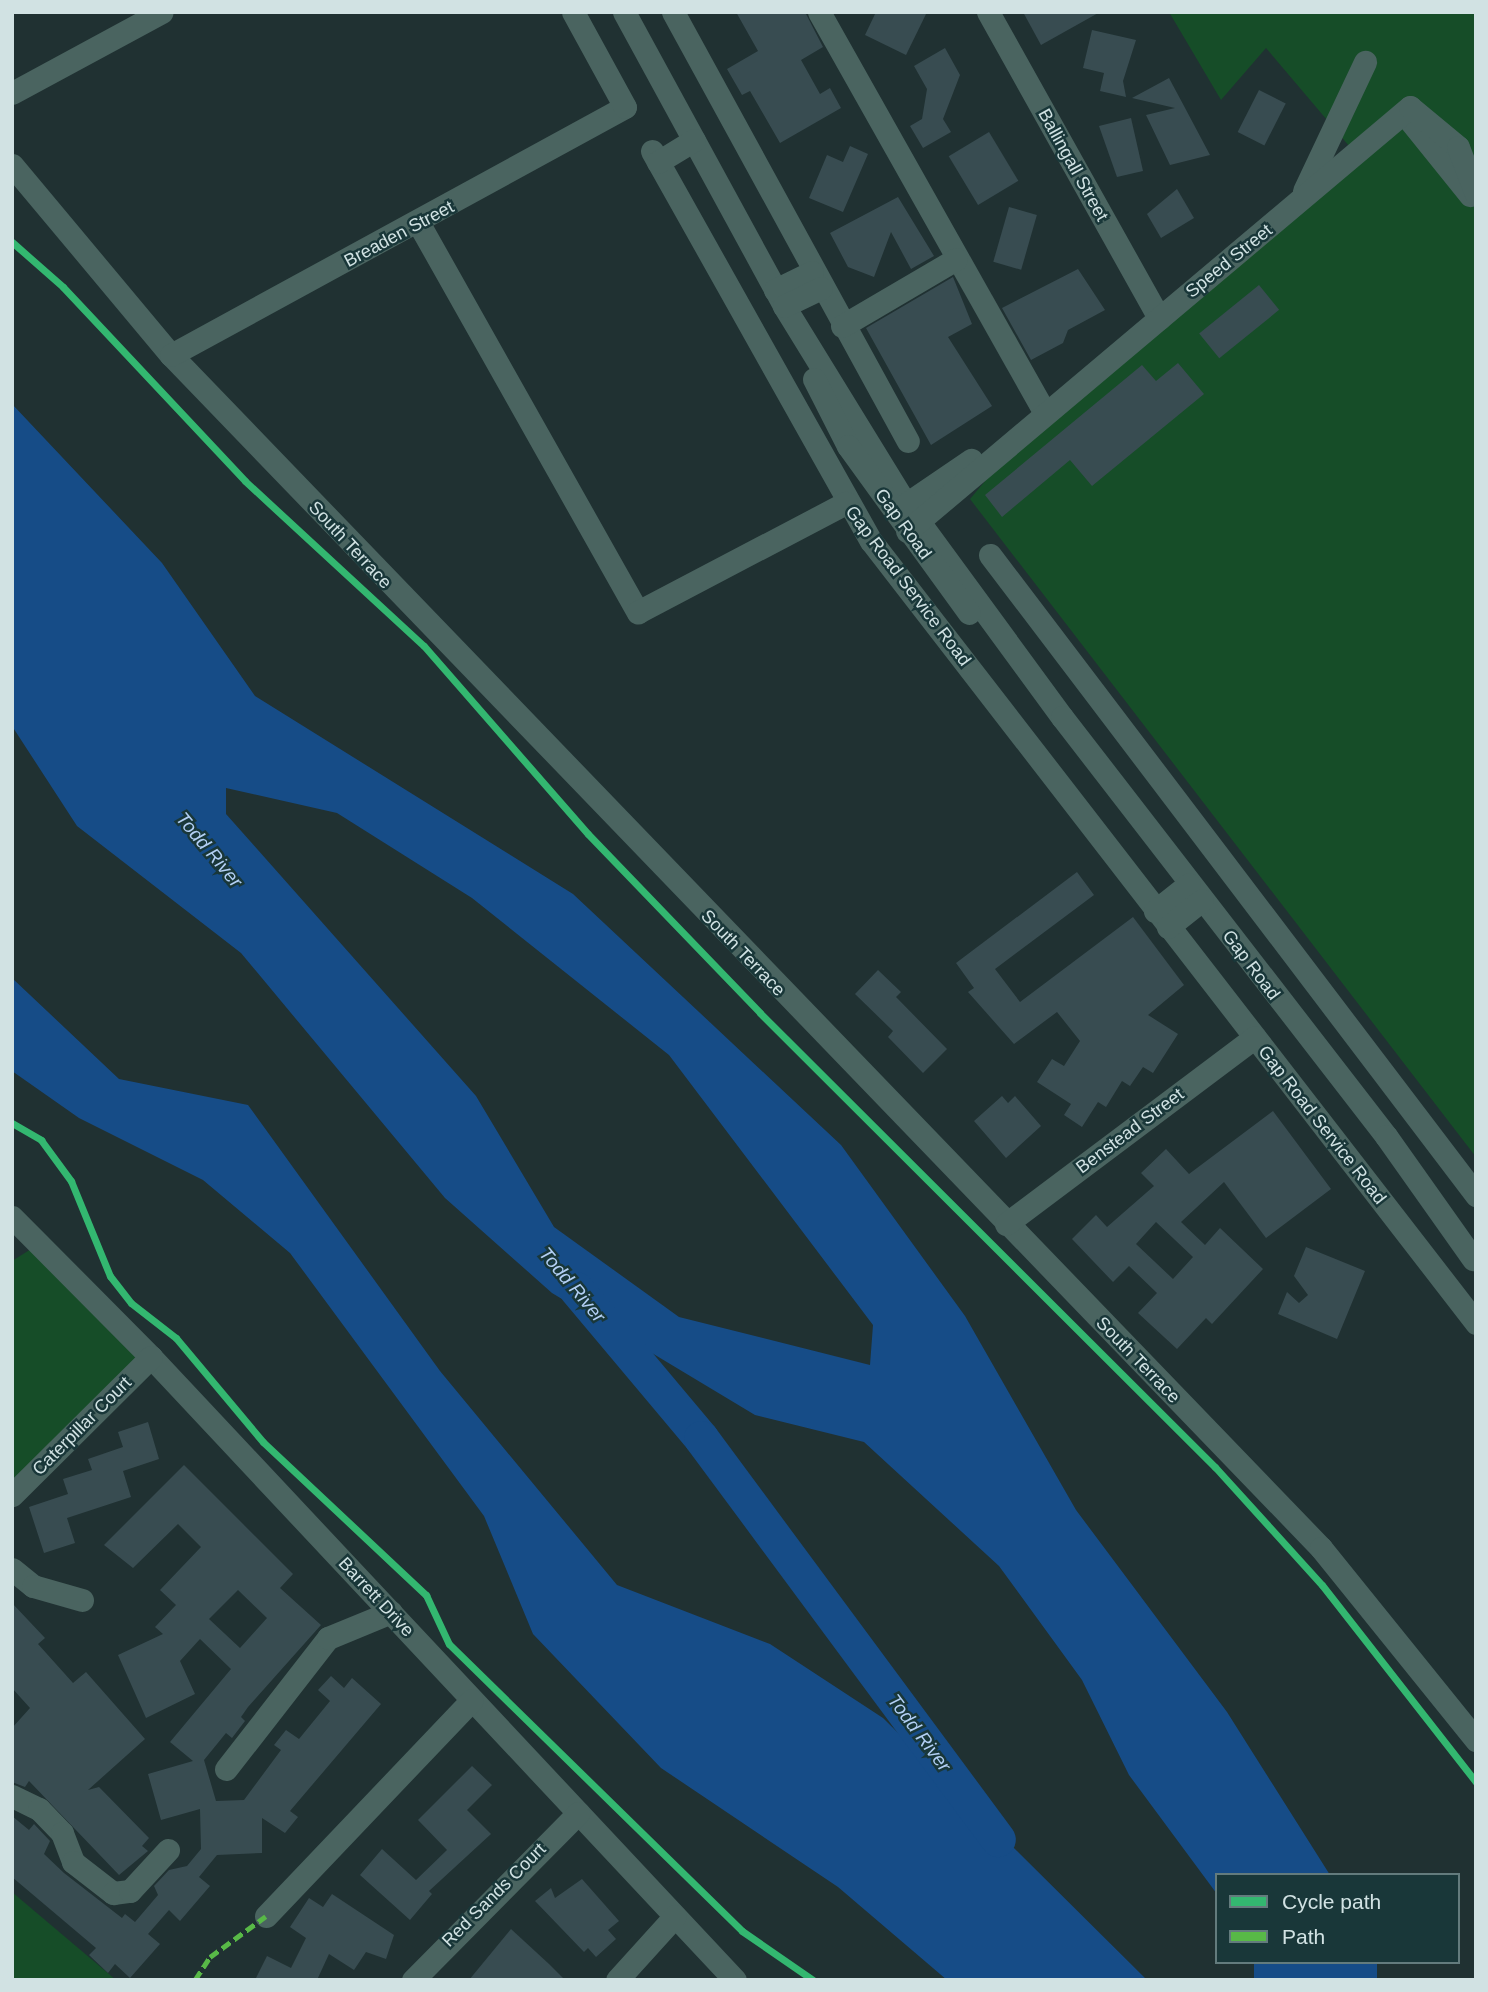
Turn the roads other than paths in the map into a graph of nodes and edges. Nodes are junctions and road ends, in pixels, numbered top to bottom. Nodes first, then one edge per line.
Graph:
1 (162, 12) edge
2 (624, 12) edge
3 (673, 12) edge
4 (819, 12) edge
5 (988, 12) edge
6 (582, 16) edge
7 (1365, 62) dead end
8 (12, 93) edge
9 (1407, 110) junction
10 (694, 140) junction
11 (12, 165) edge
12 (1476, 194) edge
13 (1476, 202) edge
14 (1295, 206) junction
15 (419, 224) junction
16 (956, 259) junction
17 (817, 280) junction
18 (780, 298) junction
19 (1159, 318) junction
20 (842, 326) junction
21 (171, 355) junction
22 (1044, 411) junction
23 (908, 441) dead end
24 (846, 503) junction
25 (907, 517) junction
26 (990, 555) dead end
27 (1196, 892) junction
28 (1264, 916) junction
29 (1161, 919) junction
30 (1233, 941) junction
31 (1255, 1037) junction
32 (1340, 1080) junction
33 (1476, 1195) edge
34 (12, 1217) edge
35 (1006, 1224) junction
36 (1475, 1254) edge
37 (1476, 1323) edge
38 (151, 1357) junction
39 (12, 1495) edge
40 (12, 1569) edge
41 (82, 1600) dead end
42 (391, 1612) junction
43 (472, 1700) junction
44 (1476, 1740) edge
45 (226, 1769) dead end
46 (12, 1796) edge
47 (578, 1813) junction
48 (168, 1850) dead end
49 (266, 1916) dead end
50 (675, 1916) junction
51 (413, 1980) edge
52 (617, 1980) edge
53 (735, 1980) edge

1 - 8 street
2 - 10 street, Gap Road
3 - 17 street
4 - 16 street
5 - 19 street, Ballingall Street
6 - 15 street, Breaden Street
7 - 14 street
9 - 12 street
9 - 13 street
9 - 14 street, Speed Street
10 - 18 street, Gap Road
10 - 24 street, Gap Road Service Road
11 - 21 street, South Terrace
14 - 19 street, Speed Street
15 - 21 street, Breaden Street
15 - 24 street
16 - 20 street
16 - 22 street
17 - 18 street
17 - 20 street
18 - 25 street, Gap Road
19 - 22 street, Speed Street
20 - 23 street
21 - 35 street, South Terrace
22 - 25 street, Speed Street
24 - 29 street, Gap Road Service Road
25 - 27 street, Gap Road
26 - 28 street
27 - 29 street
27 - 30 street, Gap Road
28 - 30 street
28 - 33 street
29 - 31 street, Gap Road Service Road
30 - 32 street, Gap Road
31 - 35 street, Benstead Street
31 - 37 street, Gap Road Service Road
32 - 36 street, Gap Road
32 - 36 street, Gap Road
34 - 38 street, Barrett Drive
35 - 44 street, South Terrace
38 - 39 street, Caterpillar Court
38 - 42 street, Barrett Drive
40 - 41 street
42 - 43 street, Barrett Drive
42 - 45 street
43 - 47 street, Barrett Drive
43 - 49 street
46 - 48 street
47 - 50 street, Barrett Drive
47 - 51 street, Red Sands Court
50 - 52 street
50 - 53 street, Barrett Drive

